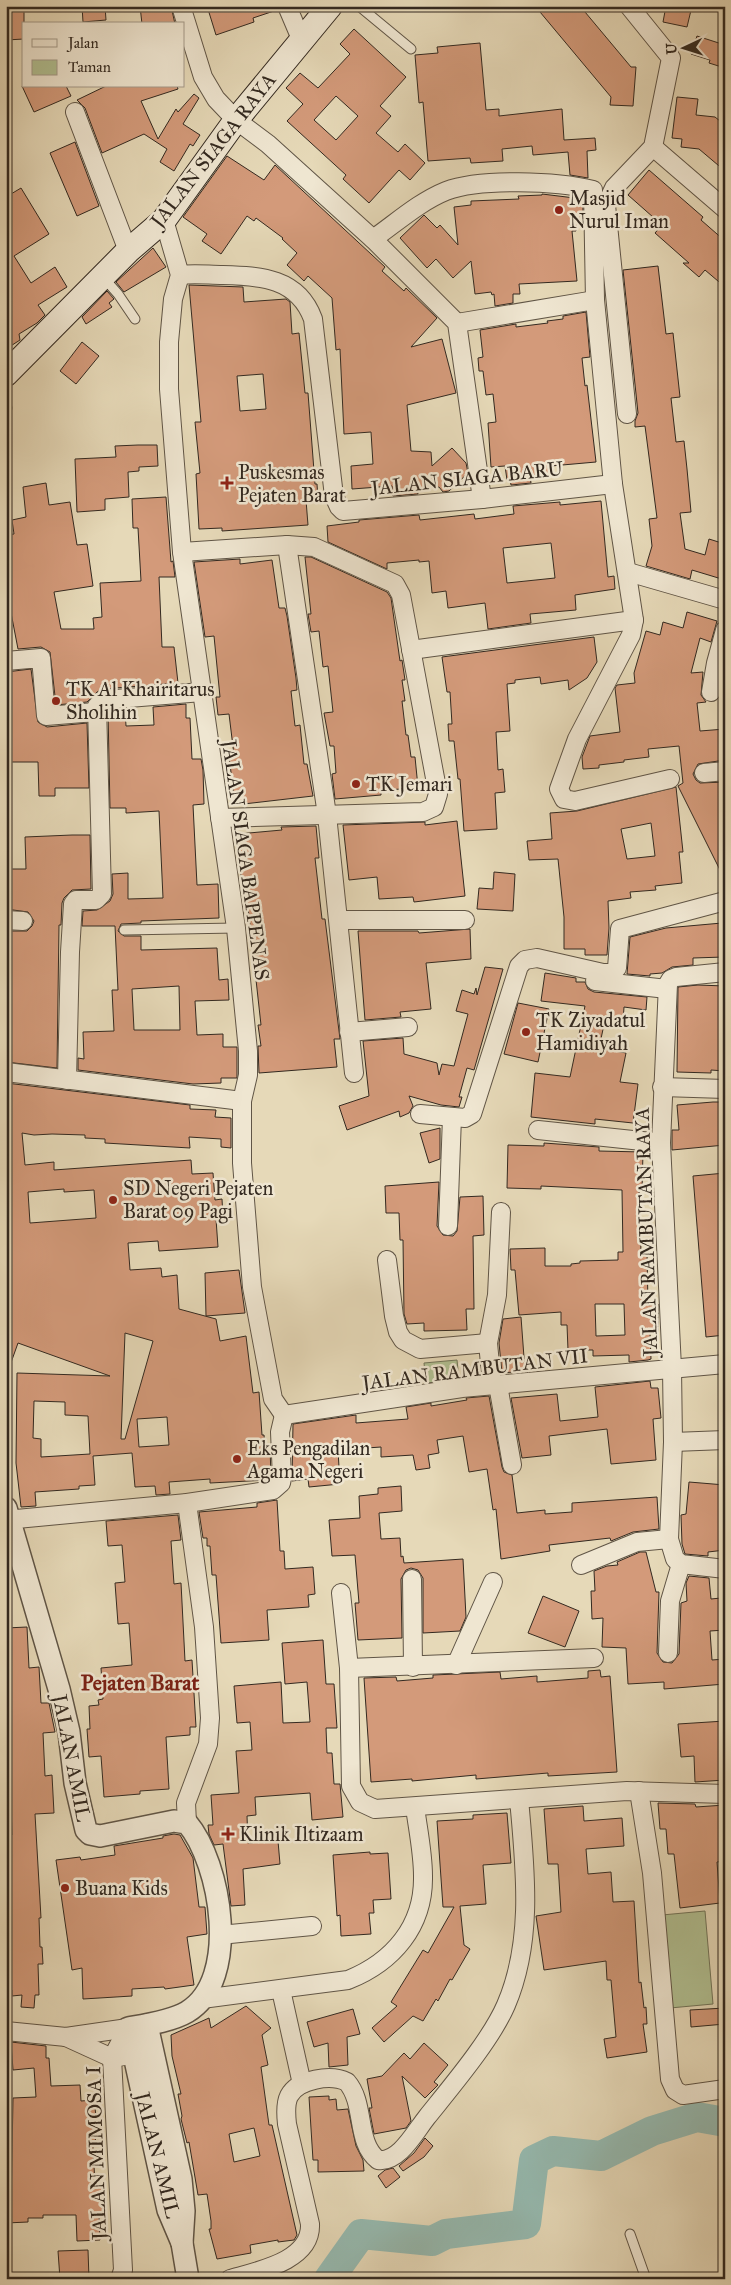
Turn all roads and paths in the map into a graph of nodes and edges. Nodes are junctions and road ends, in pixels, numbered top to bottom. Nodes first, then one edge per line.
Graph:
1 (181, 6) edge
2 (287, 6) edge
3 (330, 6) edge
4 (359, 6) edge
5 (630, 6) edge
6 (301, 39) junction
7 (411, 49) dead end
8 (75, 112) dead end
9 (236, 120) junction
10 (653, 147) junction
11 (725, 209) edge
12 (164, 220) junction
13 (373, 239) junction
14 (128, 251) junction
15 (180, 275) junction
16 (103, 277) junction
17 (596, 300) junction
18 (135, 319) dead end
19 (457, 323) junction
20 (6, 374) edge
21 (627, 414) dead end
22 (613, 484) junction
23 (482, 499) junction
24 (286, 545) junction
25 (182, 552) junction
26 (628, 572) junction
27 (725, 600) edge
28 (634, 620) junction
29 (725, 630) edge
30 (411, 650) junction
31 (6, 661) edge
32 (202, 692) junction
33 (711, 692) dead end
34 (96, 712) junction
35 (725, 771) edge
36 (704, 773) dead end
37 (670, 779) dead end
38 (327, 814) junction
39 (220, 818) junction
40 (725, 901) edge
41 (339, 920) junction
42 (465, 920) dead end
43 (236, 928) junction
44 (124, 930) dead end
45 (725, 972) edge
46 (580, 979) dead end
47 (667, 989) junction
48 (408, 1027) dead end
49 (350, 1032) junction
50 (6, 1072) edge
51 (354, 1073) dead end
52 (67, 1080) junction
53 (662, 1087) junction
54 (725, 1089) edge
55 (242, 1101) junction
56 (420, 1114) dead end
57 (452, 1117) junction
58 (538, 1130) dead end
59 (660, 1143) junction
60 (501, 1212) dead end
61 (448, 1226) dead end
62 (387, 1260) dead end
63 (488, 1343) junction
64 (725, 1364) edge
65 (672, 1368) junction
66 (495, 1385) junction
67 (284, 1415) junction
68 (725, 1440) edge
69 (672, 1442) junction
70 (512, 1466) dead end
71 (187, 1504) junction
72 (7, 1516) edge
73 (669, 1539) junction
74 (681, 1564) junction
75 (582, 1565) dead end
76 (725, 1569) edge
77 (412, 1579) dead end
78 (493, 1582) dead end
79 (341, 1593) dead end
80 (668, 1653) dead end
81 (594, 1658) dead end
82 (456, 1665) junction
83 (413, 1667) junction
84 (349, 1668) junction
85 (640, 1791) junction
86 (725, 1794) edge
87 (519, 1799) junction
88 (415, 1807) junction
89 (186, 1823) junction
90 (312, 1926) dead end
91 (220, 1935) junction
92 (281, 1990) junction
93 (202, 1999) junction
94 (137, 2026) junction
95 (6, 2031) edge
96 (66, 2036) junction
97 (143, 2051) junction
98 (112, 2058) junction
99 (302, 2084) junction
100 (725, 2089) edge
101 (630, 2234) dead end
102 (120, 2279) edge
103 (188, 2279) edge
104 (230, 2279) edge
105 (646, 2279) edge

1 - 9 street
2 - 6 street
3 - 6 main road, JALAN SIAGA RAYA
4 - 7 lane
5 - 10 street
6 - 9 main road, JALAN SIAGA RAYA
8 - 14 street
9 - 12 main road, JALAN SIAGA RAYA
9 - 13 street
10 - 11 street
10 - 21 street
12 - 14 main road, JALAN SIAGA RAYA
12 - 15 street
13 - 17 street
13 - 19 street
14 - 16 main road, JALAN SIAGA RAYA
15 - 23 street, JALAN SIAGA BARU
15 - 25 street, JALAN SIAGA BAPPENAS
16 - 18 lane
16 - 20 main road, JALAN SIAGA RAYA
17 - 19 street
17 - 22 street
19 - 23 street
22 - 23 street, JALAN SIAGA BARU
22 - 26 street
24 - 25 street
24 - 30 street
24 - 38 street
25 - 32 street, JALAN SIAGA BAPPENAS
26 - 27 street
26 - 28 street
28 - 30 street
28 - 37 street
29 - 33 street
30 - 38 street
31 - 34 street
32 - 34 street
32 - 39 street, JALAN SIAGA BAPPENAS
34 - 52 street
35 - 36 street
38 - 39 street
38 - 41 street
39 - 43 street, JALAN SIAGA BAPPENAS
40 - 57 street
41 - 42 street
41 - 49 street
43 - 44 lane
43 - 55 street, JALAN SIAGA BAPPENAS
45 - 47 street
46 - 47 street
47 - 53 street, JALAN RAMBUTAN RAYA
48 - 49 street
49 - 51 street
50 - 52 street
52 - 55 street
53 - 54 street
53 - 59 street, JALAN RAMBUTAN RAYA
55 - 67 street, JALAN SIAGA BAPPENAS
56 - 57 street
57 - 61 street
58 - 59 street
59 - 65 street, JALAN RAMBUTAN RAYA
60 - 63 street
62 - 63 street
63 - 66 street
64 - 65 street, JALAN RAMBUTAN VII
65 - 66 street, JALAN RAMBUTAN VII
65 - 69 street, JALAN RAMBUTAN RAYA
66 - 67 street, JALAN RAMBUTAN VII
66 - 70 street
67 - 71 street
68 - 69 street
69 - 73 street, JALAN RAMBUTAN RAYA
71 - 72 street
71 - 89 street
72 - 89 street, JALAN AMIL
73 - 74 street
73 - 75 street
74 - 76 street
74 - 80 street
77 - 83 street
78 - 82 street
79 - 84 street
81 - 82 street
82 - 83 street
83 - 84 street
84 - 88 street
85 - 86 street
85 - 87 street
85 - 100 street
87 - 88 street
87 - 99 street
88 - 92 street
89 - 91 street
90 - 91 street
91 - 93 street
92 - 93 street
92 - 99 street
93 - 94 street
94 - 96 street
94 - 97 street, JALAN AMIL
94 - 98 street, JALAN MIMOSA I
95 - 96 street
96 - 98 street
97 - 98 street
97 - 103 street, JALAN AMIL
98 - 102 street, JALAN MIMOSA I
99 - 104 street
101 - 105 lane

